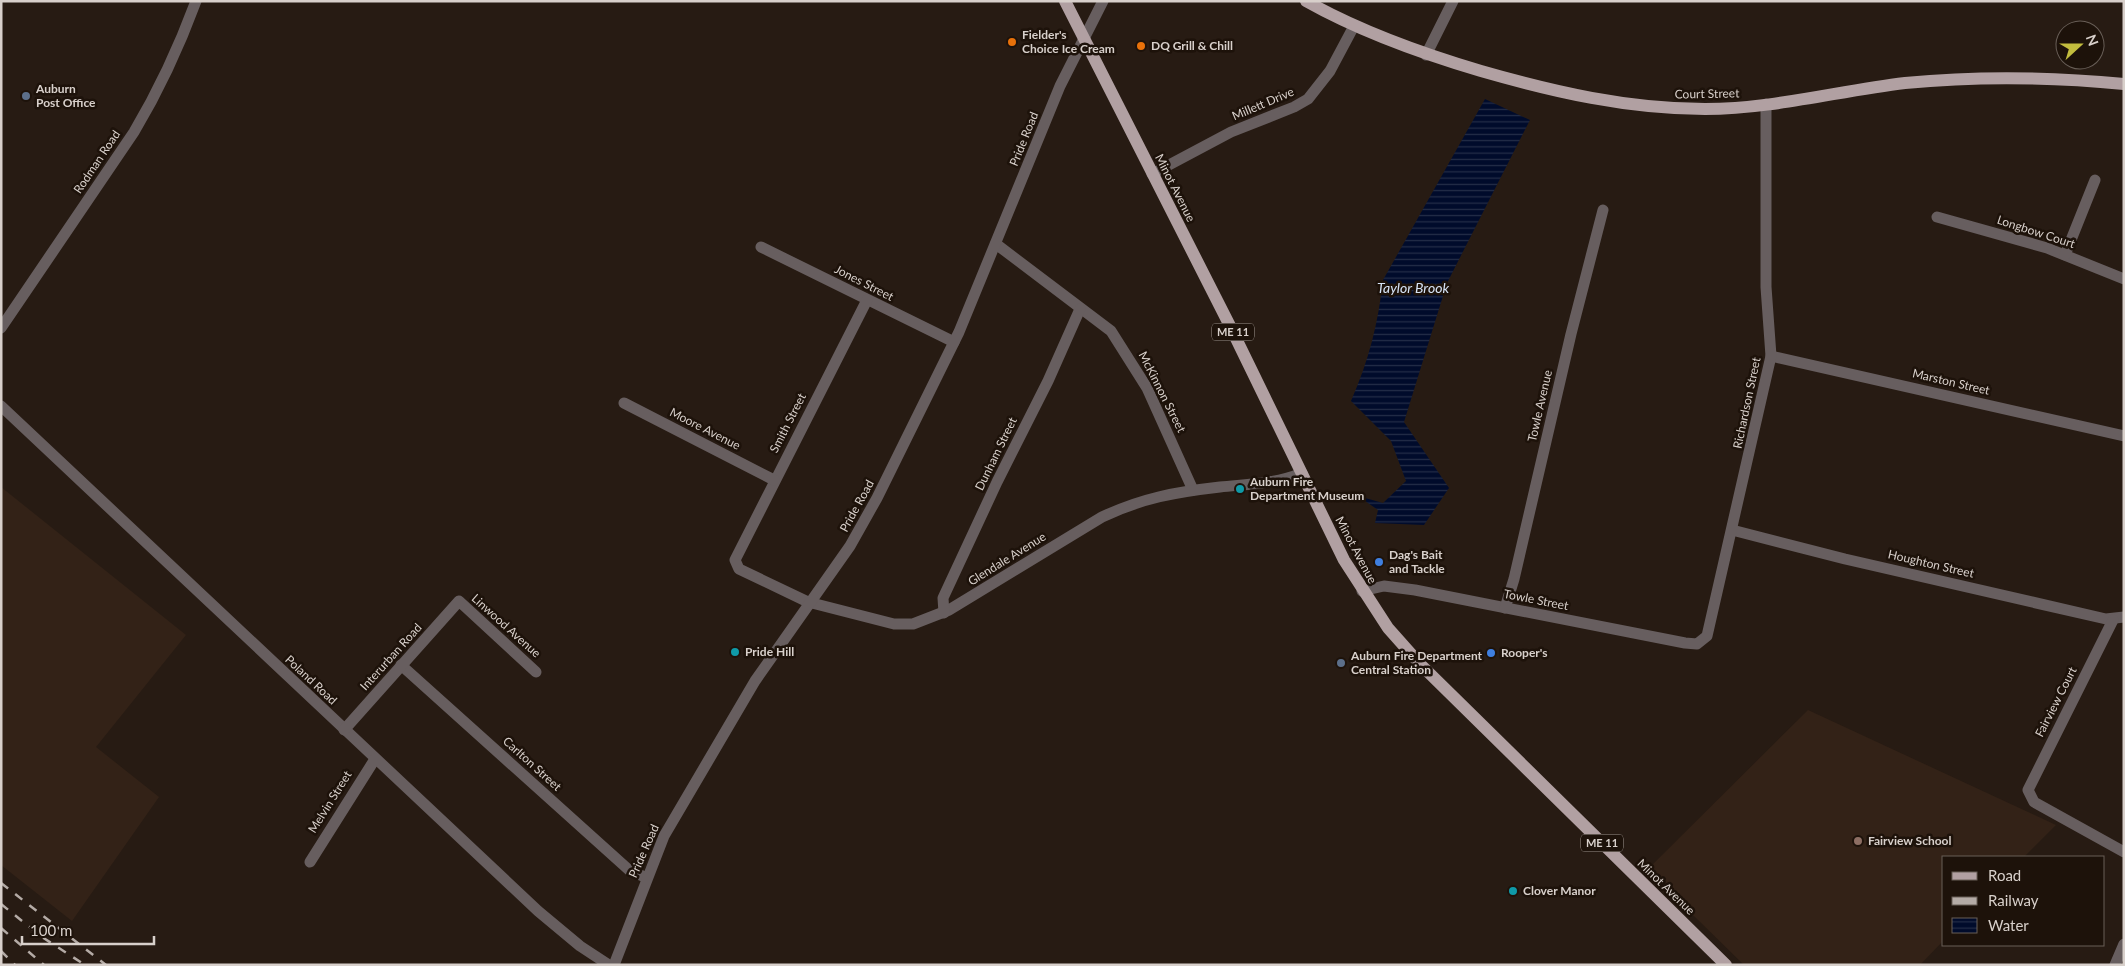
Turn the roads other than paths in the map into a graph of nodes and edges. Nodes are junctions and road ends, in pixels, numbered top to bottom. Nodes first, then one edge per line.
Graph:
1 (196, 1) edge
2 (1065, 1) edge
3 (1103, 1) edge
4 (1306, 1) edge
5 (1453, 1) edge
6 (1354, 26) junction
7 (1084, 37) junction
8 (1426, 55) junction
9 (2124, 84) edge
10 (1766, 104) junction
11 (1152, 174) junction
12 (2095, 180) dead end
13 (1603, 210) dead end
14 (1938, 217) dead end
15 (996, 244) junction
16 (761, 247) dead end
17 (2065, 255) junction
18 (2124, 279) edge
19 (867, 300) junction
20 (1080, 309) junction
21 (1, 328) edge
22 (954, 342) junction
23 (1771, 356) junction
24 (624, 403) dead end
25 (1, 406) edge
26 (2124, 436) edge
27 (1302, 472) junction
28 (774, 480) junction
29 (1193, 490) junction
30 (1732, 530) junction
31 (735, 560) joint
32 (1362, 591) junction
33 (459, 601) joint
34 (808, 602) junction
35 (1505, 608) junction
36 (944, 613) junction
37 (2118, 618) edge
38 (1703, 641) joint
39 (401, 666) junction
40 (536, 672) dead end
41 (344, 730) junction
42 (374, 758) junction
43 (2124, 852) edge
44 (310, 862) dead end
45 (646, 878) junction
46 (2124, 944) edge
47 (609, 965) edge
48 (614, 965) edge
49 (1726, 965) edge
50 (2115, 965) edge

1 - 21 street, Rodman Road
2 - 7 main road, Minot Avenue / ME 11
3 - 7 street, Pride Road
4 - 6 main road, Court Street
5 - 8 street
6 - 8 main road, Court Street
6 - 11 street, Millett Drive
7 - 11 main road, Minot Avenue / ME 11
7 - 15 street, Pride Road
8 - 10 main road, Court Street
9 - 10 main road, Court Street
10 - 23 street, Richardson Street
11 - 27 main road, Minot Avenue / ME 11
12 - 17 street
13 - 35 street, Towle Avenue
14 - 17 street, Longbow Court
15 - 20 street, McKinnon Street
15 - 22 street, Pride Road
16 - 19 street, Jones Street
17 - 18 street, Longbow Court
19 - 22 street, Jones Street
19 - 28 street, Smith Street
20 - 29 street, McKinnon Street
20 - 36 street, Dunham Street
22 - 34 street, Pride Road
23 - 26 street, Marston Street
23 - 30 street, Richardson Street
24 - 28 street, Moore Avenue
25 - 41 street, Poland Road
27 - 29 street, Glendale Avenue
27 - 32 main road, Minot Avenue / ME 11
28 - 31 street, Smith Street
29 - 36 street, Glendale Avenue
30 - 37 street, Houghton Street
30 - 38 street, Richardson Street
31 - 34 street, Glendale Avenue
32 - 35 street, Towle Street
32 - 49 main road, Minot Avenue / ME 11
33 - 39 street, Interurban Road
33 - 40 street, Linwood Avenue
34 - 36 street, Glendale Avenue
34 - 45 street, Pride Road
35 - 38 street, Towle Street
37 - 43 street, Fairview Court
39 - 41 street, Interurban Road
39 - 45 street, Carlton Street
41 - 42 street, Poland Road
42 - 44 street, Melvin Street
42 - 47 street, Poland Road
45 - 48 street, Pride Road
46 - 50 street

